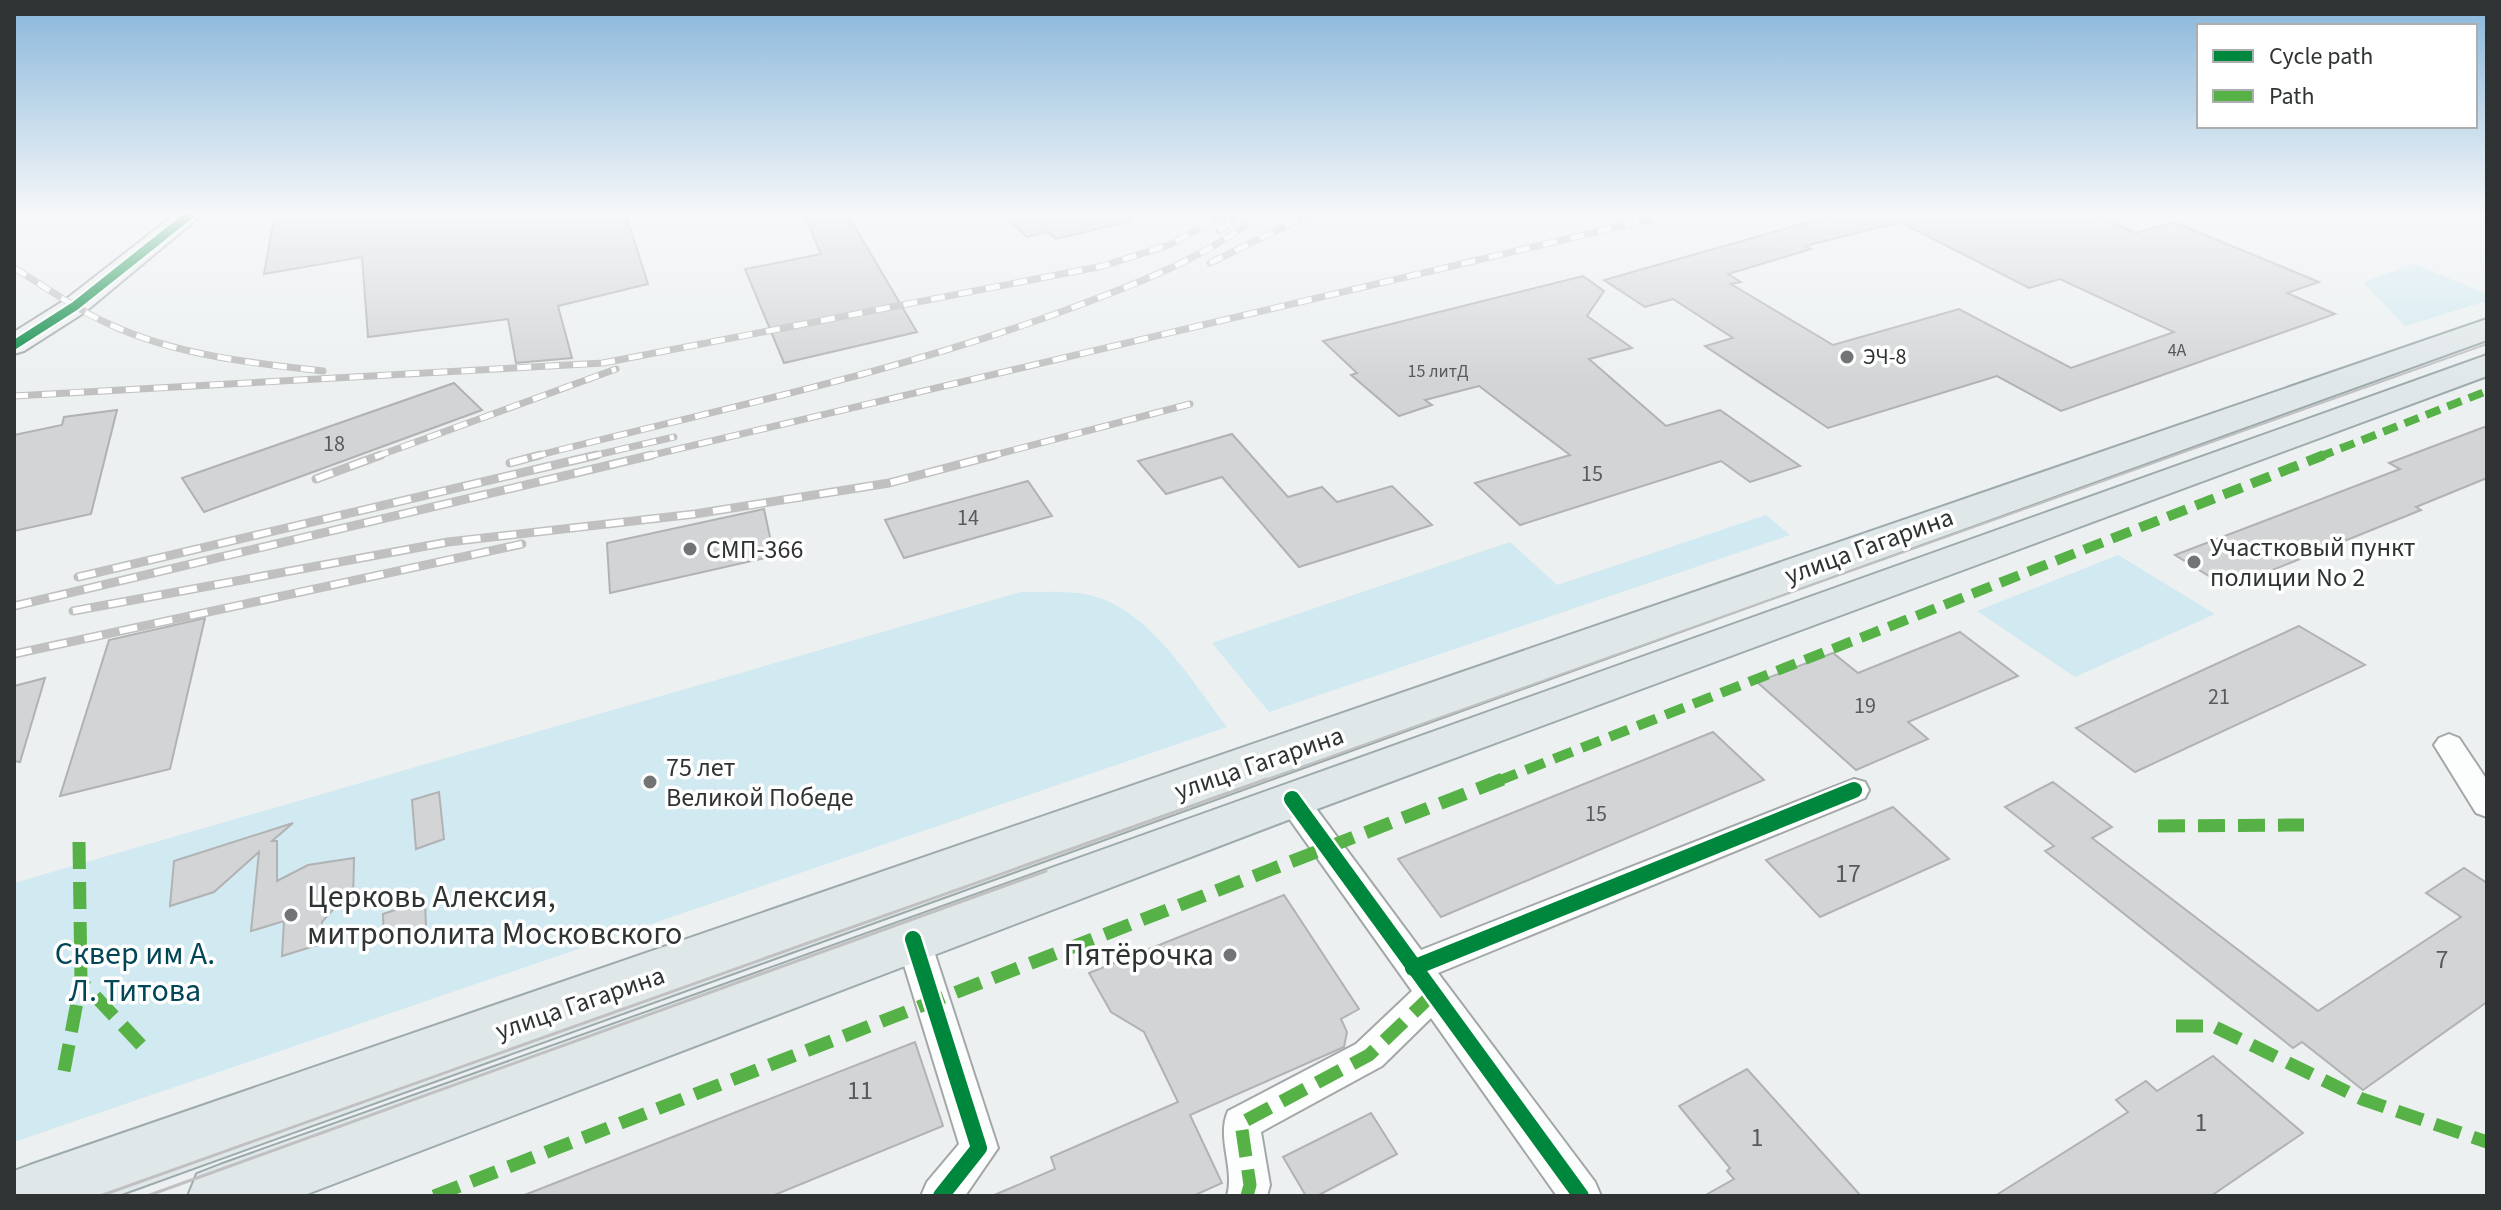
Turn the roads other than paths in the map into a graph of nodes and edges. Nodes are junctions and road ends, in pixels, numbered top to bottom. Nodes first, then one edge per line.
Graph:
1 (122, 268) edge
2 (2487, 329) edge
3 (14, 345) edge
4 (2487, 365) edge
5 (2449, 745) dead end
6 (1279, 780) junction
7 (1854, 790) dead end
8 (2487, 805) edge
9 (913, 939) junction
10 (1423, 982) junction
11 (30, 1196) edge
12 (220, 1196) edge
13 (941, 1196) edge
14 (1247, 1196) edge
15 (1581, 1196) edge

1 - 3 street
2 - 6 main road, улица Гагарина
4 - 6 main road, улица Гагарина
5 - 8 street
6 - 9 main road, улица Гагарина
6 - 10 street
6 - 11 main road, улица Гагарина
7 - 10 street
9 - 12 main road, улица Гагарина
9 - 13 street
10 - 14 street
10 - 15 street

